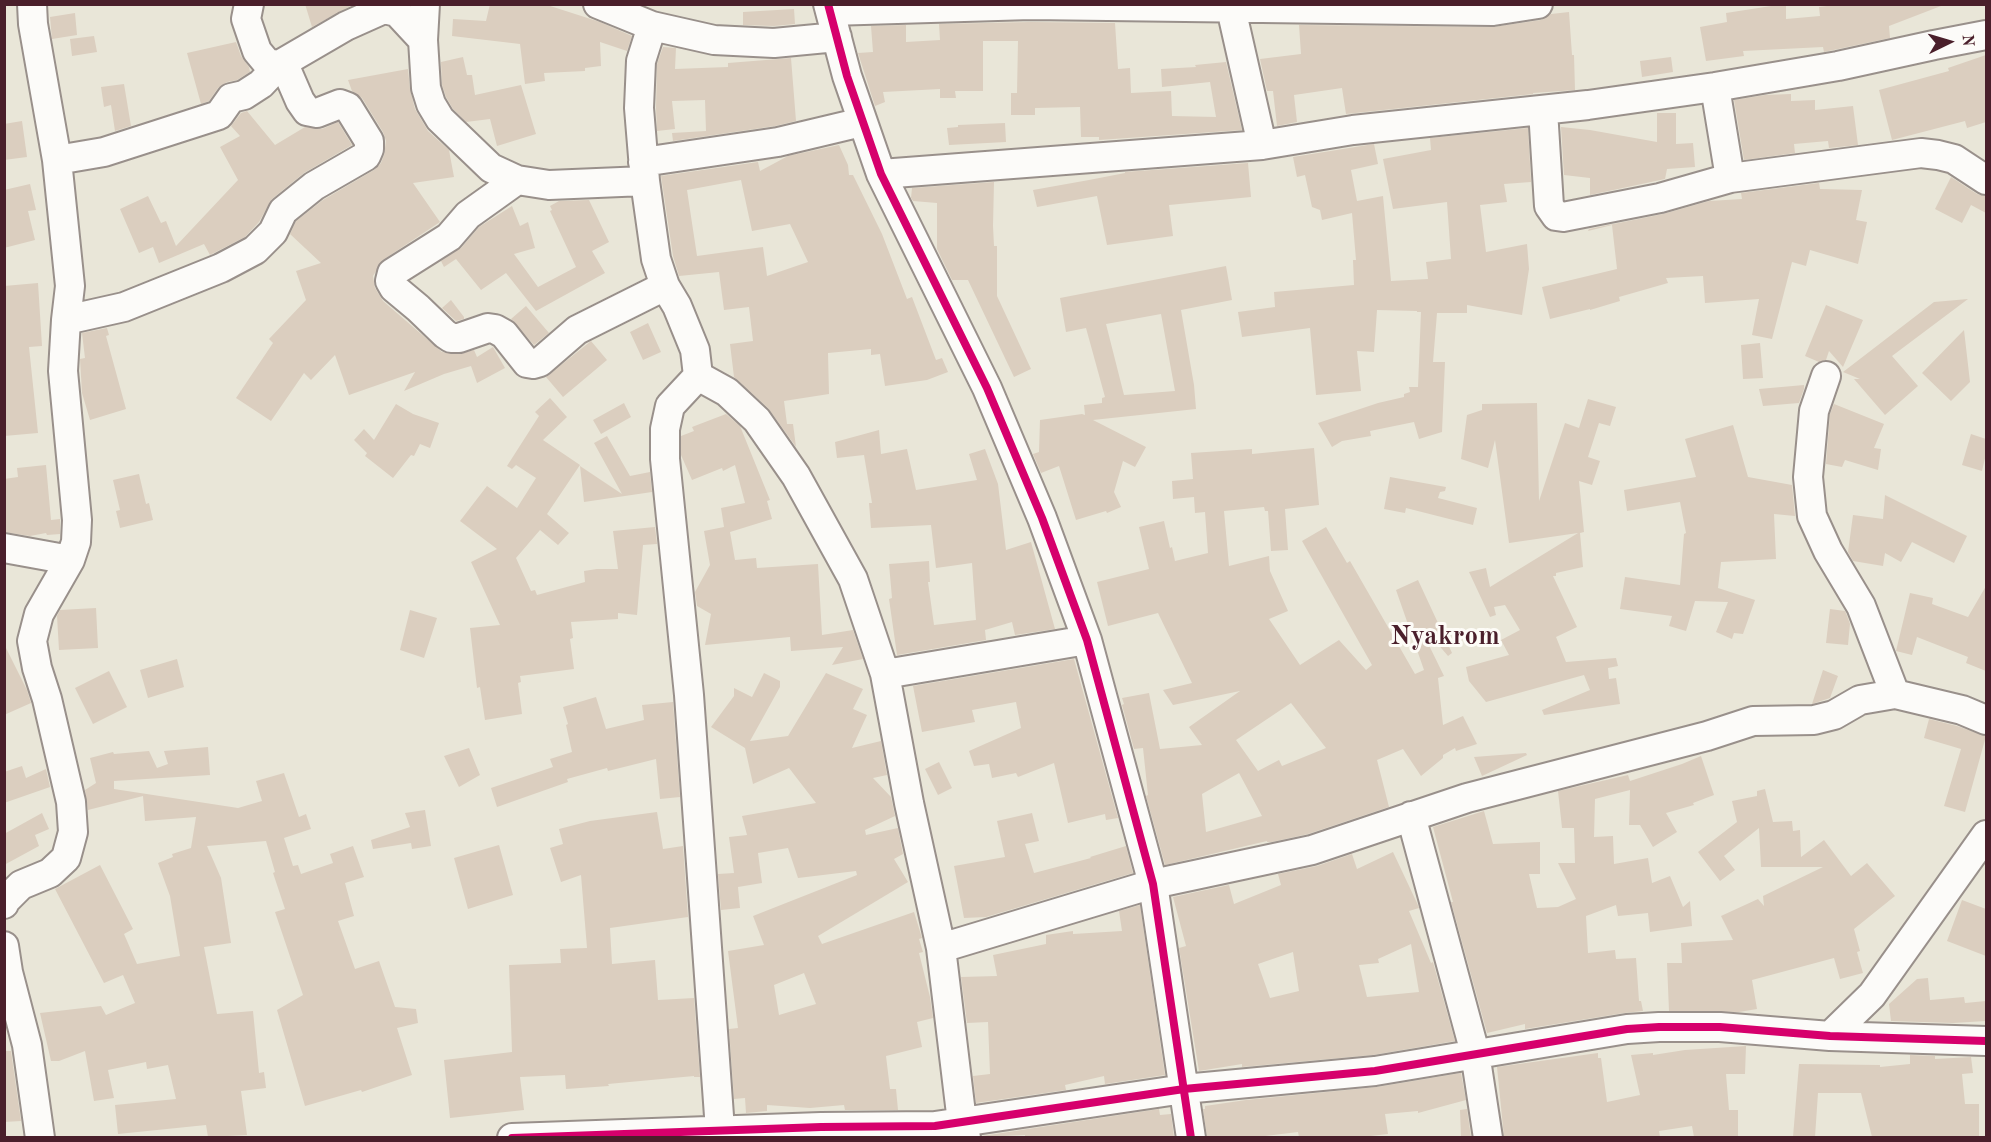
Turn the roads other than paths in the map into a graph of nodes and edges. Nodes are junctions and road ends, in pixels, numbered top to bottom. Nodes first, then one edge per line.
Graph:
1 (32, 4) edge
2 (249, 4) edge
3 (425, 4) edge
4 (598, 4) edge
5 (1538, 4) edge
6 (1230, 6) edge
7 (832, 17) edge
8 (652, 26) junction
9 (1986, 35) edge
10 (423, 40) junction
11 (279, 65) junction
12 (1715, 87) junction
13 (1543, 110) junction
14 (862, 122) junction
15 (1262, 145) junction
16 (57, 160) junction
17 (644, 171) junction
18 (881, 174) junction
19 (1730, 178) junction
20 (517, 180) junction
21 (1986, 180) edge
22 (665, 286) junction
23 (66, 320) junction
24 (698, 376) junction
25 (1826, 376) dead end
26 (4, 548) edge
27 (70, 560) junction
28 (1087, 640) junction
29 (885, 674) junction
30 (1895, 694) junction
31 (1986, 720) edge
32 (1412, 816) junction
33 (1986, 835) edge
34 (1153, 884) junction
35 (4, 904) edge
36 (4, 946) edge
37 (942, 948) junction
38 (1830, 1036) junction
39 (1986, 1041) edge
40 (1475, 1053) junction
41 (1184, 1089) junction
42 (720, 1130) junction
43 (964, 1130) edge
44 (40, 1137) edge
45 (512, 1137) edge
46 (1191, 1137) edge
47 (1488, 1137) edge

1 - 16 street
2 - 11 street
3 - 10 street
4 - 8 street
5 - 6 street
6 - 7 street
6 - 15 street
7 - 8 street
7 - 14 street
8 - 17 street
9 - 12 street
10 - 11 street
10 - 20 street
11 - 16 street
11 - 23 street
12 - 13 street
12 - 19 street
13 - 15 street
13 - 19 street
14 - 17 street
14 - 18 street
15 - 18 street
16 - 23 street
17 - 20 street
17 - 22 street
18 - 28 street
19 - 21 street
20 - 22 street
22 - 24 street
23 - 27 street
24 - 29 street
24 - 42 street
25 - 30 street
26 - 27 street
27 - 35 street
28 - 29 street
28 - 34 street
29 - 37 street
30 - 31 street
30 - 32 street
32 - 34 street
32 - 40 street
33 - 38 street
34 - 37 street
34 - 41 street
36 - 44 street
37 - 43 street
38 - 39 street
38 - 40 street
40 - 41 street
40 - 47 street
41 - 43 street
41 - 46 street
42 - 43 street
42 - 45 street

